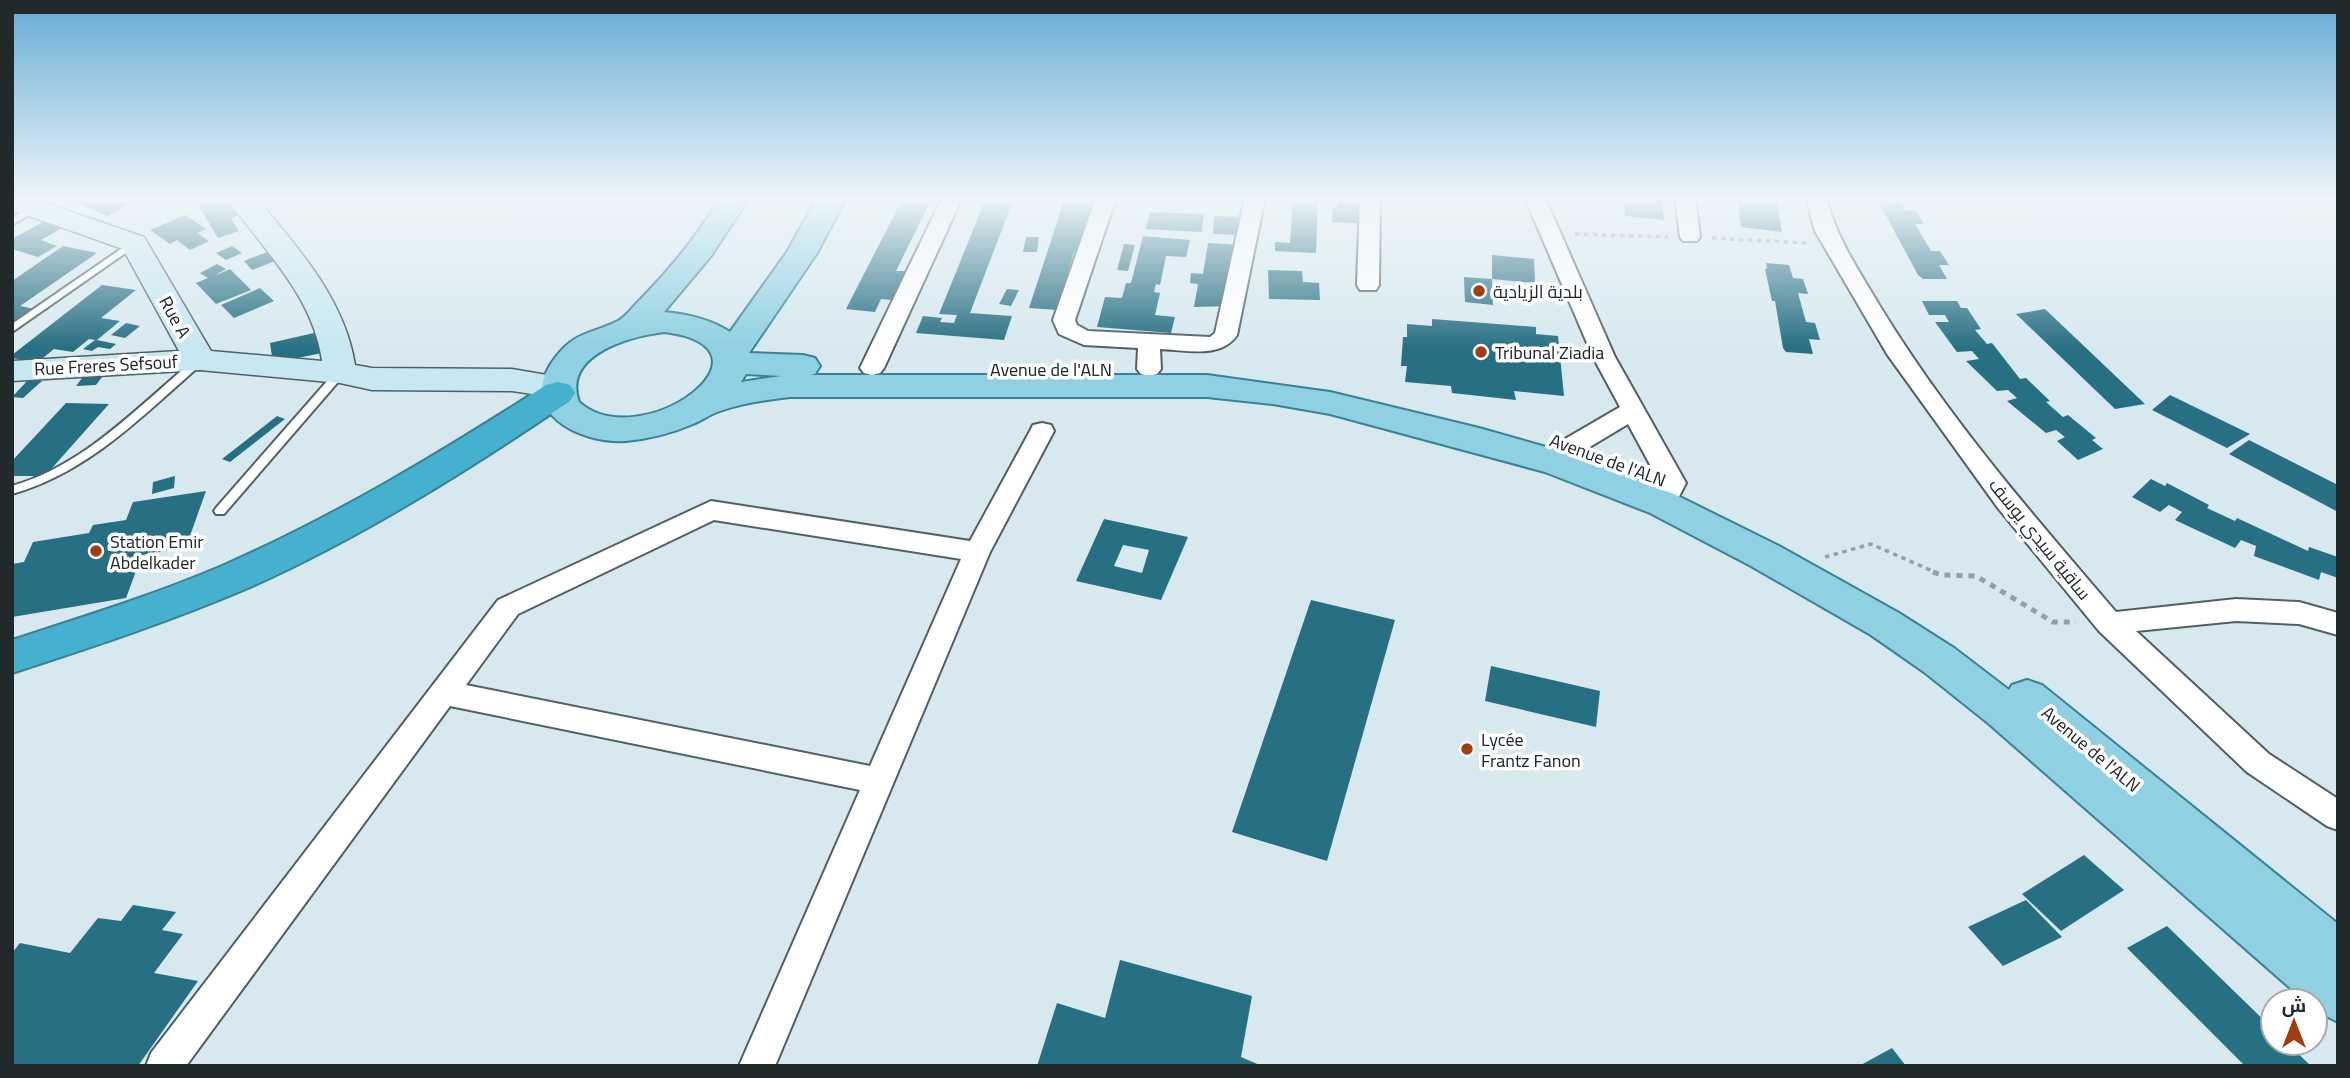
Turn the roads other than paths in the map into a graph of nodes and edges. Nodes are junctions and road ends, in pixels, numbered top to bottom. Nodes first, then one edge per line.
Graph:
1 (126, 248) edge
2 (137, 248) edge
3 (281, 248) edge
4 (703, 248) edge
5 (805, 248) edge
6 (928, 248) edge
7 (1089, 248) edge
8 (1244, 248) edge
9 (1369, 248) edge
10 (1557, 248) edge
11 (1835, 248) edge
12 (1368, 285) dead end
13 (631, 327) junction
14 (12, 329) edge
15 (1149, 355) junction
16 (576, 356) junction
17 (200, 360) junction
18 (730, 360) junction
19 (872, 368) junction
20 (12, 371) edge
21 (340, 373) junction
22 (558, 390) junction
23 (700, 405) junction
24 (1632, 411) junction
25 (1042, 431) dead end
26 (1566, 454) junction
27 (12, 490) edge
28 (1668, 493) junction
29 (220, 511) dead end
30 (977, 552) junction
31 (2109, 623) junction
32 (2338, 624) edge
33 (12, 657) edge
34 (444, 693) junction
35 (879, 781) junction
36 (2338, 816) edge
37 (2338, 955) edge
38 (2338, 997) edge
39 (164, 1066) edge
40 (757, 1066) edge

1 - 14 lane
2 - 17 main road, Rue A
3 - 21 main road
4 - 13 main road
5 - 18 main road
6 - 19 street
7 - 15 street
8 - 15 street
9 - 12 street
10 - 24 street
11 - 31 street, ساقية سيدي يوسف
13 - 16 main road
13 - 18 main road
15 - 19 main road, Avenue de l'ALN
15 - 26 main road, Avenue de l'ALN
16 - 21 main road
16 - 22 main road
17 - 20 main road, Rue Freres Sefsouf
17 - 21 main road
17 - 27 lane
18 - 19 main road, Avenue de l'ALN
18 - 23 main road
21 - 22 main road
21 - 29 lane
22 - 23 main road
22 - 33 highway
23 - 26 main road
24 - 26 street
24 - 28 street
25 - 30 street
26 - 28 main road
28 - 37 main road, Avenue de l'ALN
28 - 38 main road
30 - 34 street
30 - 35 street
31 - 32 street
31 - 36 street, ساقية سيدي يوسف
34 - 35 street
34 - 39 street
35 - 40 street

